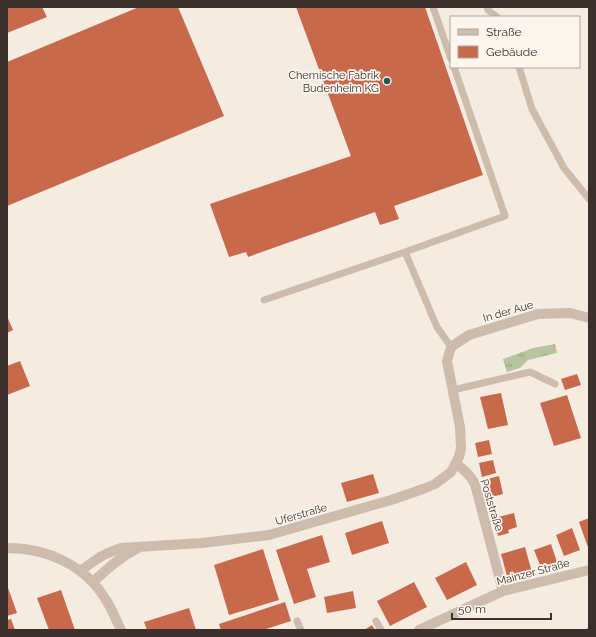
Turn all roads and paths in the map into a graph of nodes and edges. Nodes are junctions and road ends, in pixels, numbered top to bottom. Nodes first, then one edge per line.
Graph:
1 (433, 7) edge
2 (486, 7) edge
3 (496, 16) edge
4 (450, 56) edge
5 (454, 68) edge
6 (519, 68) edge
7 (589, 199) edge
8 (405, 252) junction
9 (264, 300) dead end
10 (589, 318) edge
11 (452, 347) junction
12 (555, 384) dead end
13 (453, 390) junction
14 (456, 464) junction
15 (139, 547) junction
16 (7, 548) edge
17 (80, 570) junction
18 (589, 570) edge
19 (93, 582) junction
20 (503, 591) junction
21 (297, 621) dead end
22 (376, 621) dead end
23 (121, 630) edge
24 (301, 630) edge
25 (381, 630) edge
26 (419, 630) edge

1 - 4 lane
2 - 3 lane
5 - 8 lane
6 - 7 lane
8 - 9 lane
8 - 11 lane
10 - 11 street, In der Aue
11 - 13 street
12 - 13 lane
13 - 14 street
14 - 15 street, Uferstraße
14 - 20 street, Poststraße
15 - 17 street, Uferstraße
15 - 19 street, Uferstraße
16 - 17 street
17 - 19 street
18 - 20 street, Mainzer Straße
19 - 23 street
20 - 26 street, Mainzer Straße
21 - 24 lane
22 - 25 lane

